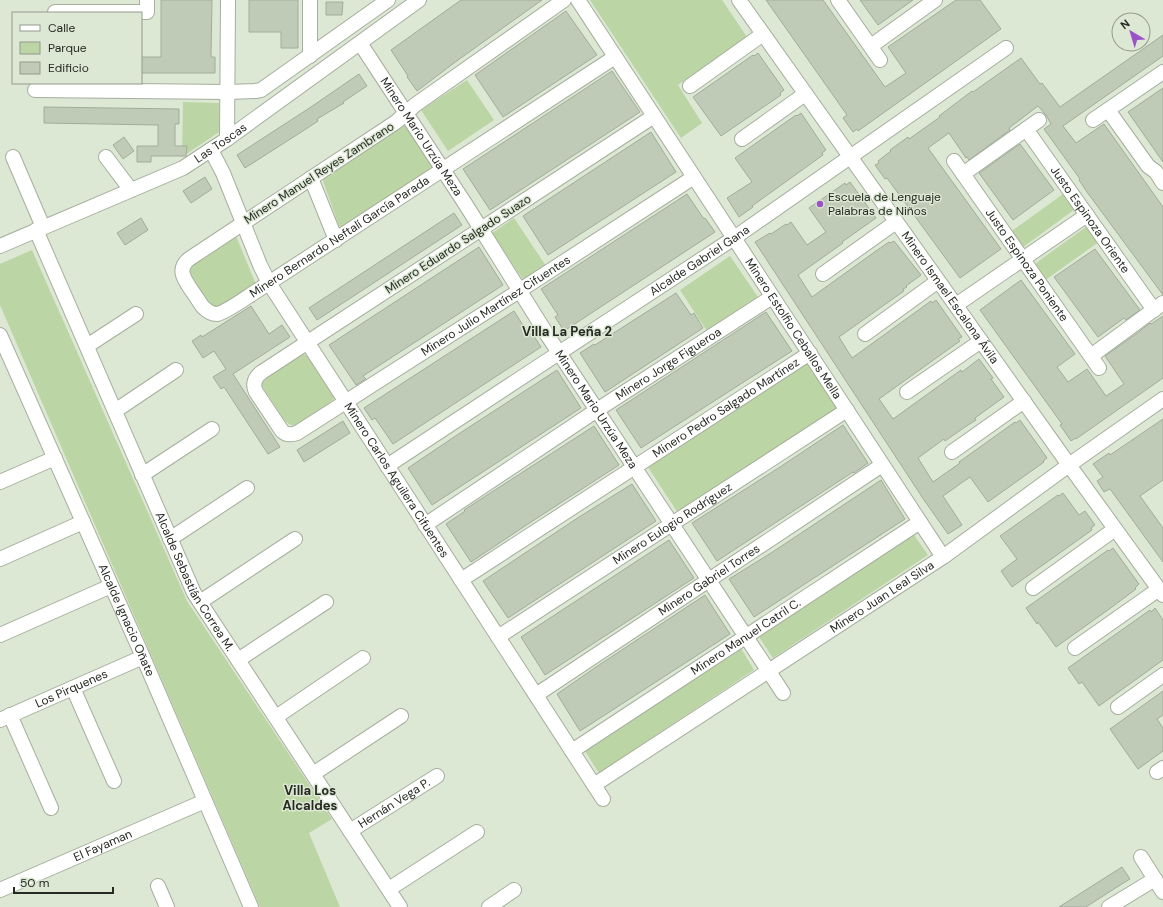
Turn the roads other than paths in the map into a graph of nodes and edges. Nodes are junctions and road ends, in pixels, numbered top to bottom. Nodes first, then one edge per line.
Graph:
1 (228, 0) edge
2 (310, 0) edge
3 (388, 0) edge
4 (420, 0) edge
5 (564, 0) edge
6 (578, 0) edge
7 (739, 0) edge
8 (838, 0) edge
9 (934, 0) edge
10 (70, 6) edge
11 (147, 6) edge
12 (55, 12) dead end
13 (763, 34) junction
14 (360, 43) junction
15 (871, 46) junction
16 (1006, 48) dead end
17 (310, 56) junction
18 (615, 57) junction
19 (880, 60) dead end
20 (1163, 72) edge
21 (690, 86) dead end
22 (35, 90) dead end
23 (228, 92) junction
24 (805, 94) junction
25 (1108, 110) junction
26 (406, 114) junction
27 (654, 116) junction
28 (1039, 120) dead end
29 (1093, 120) dead end
30 (1026, 129) junction
31 (227, 139) junction
32 (742, 139) dead end
33 (211, 150) junction
34 (12, 157) dead end
35 (106, 157) dead end
36 (850, 157) junction
37 (954, 161) dead end
38 (443, 170) junction
39 (963, 174) junction
40 (1161, 174) edge
41 (694, 177) junction
42 (311, 178) junction
43 (131, 190) junction
44 (1087, 215) junction
45 (896, 222) junction
46 (243, 223) junction
47 (39, 229) junction
48 (481, 229) junction
49 (734, 238) junction
50 (336, 240) junction
51 (0, 246) edge
52 (1023, 259) junction
53 (823, 274) dead end
54 (938, 281) junction
55 (269, 283) junction
56 (519, 291) junction
57 (772, 296) junction
58 (956, 305) junction
59 (1159, 307) edge
60 (224, 311) joint
61 (136, 314) dead end
62 (865, 334) dead end
63 (0, 335) edge
64 (980, 341) junction
65 (307, 342) junction
66 (87, 346) junction
67 (559, 353) junction
68 (810, 353) junction
69 (1091, 356) junction
70 (1099, 368) dead end
71 (176, 370) dead end
72 (908, 392) dead end
73 (1163, 399) edge
74 (1024, 401) junction
75 (345, 402) junction
76 (597, 410) junction
77 (847, 410) junction
78 (115, 411) junction
79 (212, 429) dead end
80 (297, 433) joint
81 (952, 452) dead end
82 (55, 458) junction
83 (882, 465) junction
84 (1069, 465) junction
85 (387, 466) junction
86 (634, 467) junction
87 (142, 475) junction
88 (0, 482) edge
89 (247, 488) dead end
90 (83, 522) junction
91 (920, 522) junction
92 (672, 524) junction
93 (425, 525) junction
94 (1115, 529) junction
95 (170, 539) junction
96 (295, 540) dead end
97 (943, 556) junction
98 (0, 559) edge
99 (461, 580) junction
100 (709, 580) junction
101 (111, 586) junction
102 (1033, 588) dead end
103 (1161, 592) edge
104 (200, 602) junction
105 (326, 602) dead end
106 (0, 635) edge
107 (746, 637) junction
108 (498, 638) junction
109 (1075, 648) dead end
110 (142, 657) junction
111 (363, 658) dead end
112 (238, 660) junction
113 (769, 670) junction
114 (1163, 675) edge
115 (73, 688) junction
116 (783, 693) dead end
117 (536, 695) junction
118 (1118, 707) dead end
119 (401, 716) dead end
120 (276, 717) junction
121 (5, 718) edge
122 (572, 751) junction
123 (313, 774) junction
124 (437, 776) dead end
125 (114, 781) dead end
126 (594, 785) junction
127 (603, 799) dead end
128 (205, 801) junction
129 (51, 808) dead end
130 (350, 831) junction
131 (477, 832) dead end
132 (1141, 857) dead end
133 (1155, 880) junction
134 (158, 886) dead end
135 (388, 889) junction
136 (0, 890) edge
137 (514, 890) dead end
138 (1163, 892) edge
139 (167, 907) edge
140 (251, 907) edge
141 (400, 907) edge
142 (489, 907) edge
143 (1109, 907) edge

1 - 23 street
2 - 17 street
3 - 17 street
4 - 14 street, Las Toscas
5 - 26 street, Minero Manuel Reyes Zambrano
6 - 18 street, Minero Estolfio Ceballos Mella
7 - 13 street, Minero Ismael Escalona Ávila
8 - 15 street
9 - 15 street
10 - 11 street
10 - 12 street
13 - 21 street
13 - 24 street, Minero Ismael Escalona Ávila
14 - 26 street, Minero Mario Urzúa Meza
14 - 31 street, Las Toscas
15 - 19 street
16 - 36 street, Alcalde Gabriel Gana
17 - 23 street
18 - 27 street, Minero Estolfio Ceballos Mella
18 - 38 street, Minero Bernardo Neftalí García Parada
20 - 25 street
22 - 23 street
23 - 31 street
24 - 32 street
24 - 36 street, Minero Ismael Escalona Ávila
25 - 29 street
25 - 40 street
26 - 38 street, Minero Mario Urzúa Meza
26 - 42 street, Minero Manuel Reyes Zambrano
27 - 41 street, Minero Estolfio Ceballos Mella
27 - 48 street, Minero Eduardo Salgado Suazo
28 - 30 street
30 - 39 street
30 - 44 street, Justo Espinoza Oriente
31 - 33 street, Las Toscas
33 - 43 street, Las Toscas
33 - 46 street, Minero Carlos Aguilera Cifuentes
34 - 47 street, Alcalde Sebastián Correa M.
35 - 43 street
36 - 45 street, Minero Ismael Escalona Ávila
36 - 49 street, Alcalde Gabriel Gana
37 - 39 street, Justo Espinoza Poniente
38 - 48 street, Minero Mario Urzúa Meza
38 - 50 street, Minero Bernardo Neftalí García Parada
39 - 52 street, Justo Espinoza Poniente
41 - 49 street, Minero Estolfio Ceballos Mella
41 - 56 street, Minero Julio Martínez Cifuentes
42 - 46 street, Minero Manuel Reyes Zambrano
42 - 50 street
43 - 47 street, Las Toscas
44 - 52 street
44 - 59 street, Justo Espinoza Oriente
45 - 53 street
45 - 54 street, Minero Ismael Escalona Ávila
46 - 55 street, Minero Carlos Aguilera Cifuentes
46 - 60 street, Minero Manuel Reyes Zambrano
47 - 51 street, Las Toscas
47 - 66 street, Alcalde Sebastián Correa M.
48 - 56 street, Minero Mario Urzúa Meza
48 - 65 street, Minero Eduardo Salgado Suazo
49 - 57 street, Minero Estolfio Ceballos Mella
49 - 67 street, Alcalde Gabriel Gana
50 - 55 street, Minero Bernardo Neftalí García Parada
52 - 58 street
52 - 69 street, Justo Espinoza Poniente
54 - 58 street, Minero Ismael Escalona Ávila
54 - 62 street
55 - 60 street, Minero Bernardo Neftalí García Parada
55 - 65 street, Minero Carlos Aguilera Cifuentes
56 - 67 street, Minero Mario Urzúa Meza
56 - 75 street, Minero Julio Martínez Cifuentes
57 - 68 street, Minero Estolfio Ceballos Mella
57 - 76 street, Minero Jorge Figueroa
58 - 64 street, Minero Ismael Escalona Ávila
59 - 69 street
61 - 66 street
63 - 82 street, Alcalde Ignacio Oñate
64 - 72 street
64 - 74 street, Minero Ismael Escalona Ávila
65 - 75 street, Minero Carlos Aguilera Cifuentes
65 - 80 street, Minero Eduardo Salgado Suazo
66 - 78 street, Alcalde Sebastián Correa M.
67 - 76 street, Minero Mario Urzúa Meza
67 - 85 street, Alcalde Gabriel Gana
68 - 77 street, Minero Estolfio Ceballos Mella
68 - 86 street, Minero Pedro Salgado Martínez
69 - 70 street, Justo Espinoza Poniente
71 - 78 street
73 - 84 street, Minero Juan Leal Silva
74 - 81 street
74 - 84 street, Minero Ismael Escalona Ávila
75 - 80 street, Minero Julio Martínez Cifuentes
75 - 85 street, Minero Carlos Aguilera Cifuentes
76 - 86 street, Minero Mario Urzúa Meza
76 - 93 street, Minero Jorge Figueroa
77 - 83 street, Minero Estolfio Ceballos Mella
77 - 92 street, Minero Eulogio Rodríguez
78 - 87 street, Alcalde Sebastián Correa M.
79 - 87 street
82 - 88 street
82 - 90 street, Alcalde Ignacio Oñate
83 - 91 street, Minero Estolfio Ceballos Mella
83 - 100 street, Minero Gabriel Torres
84 - 94 street, Minero Ismael Escalona Ávila
84 - 97 street, Minero Juan Leal Silva
85 - 93 street, Minero Carlos Aguilera Cifuentes
86 - 92 street, Minero Mario Urzúa Meza
86 - 99 street, Minero Pedro Salgado Martínez
87 - 95 street, Alcalde Sebastián Correa M.
89 - 95 street
90 - 98 street
90 - 101 street, Alcalde Ignacio Oñate
91 - 97 street, Minero Estolfio Ceballos Mella
91 - 107 street, Minero Manuel Catril C.
92 - 100 street, Minero Mario Urzúa Meza
92 - 108 street, Minero Eulogio Rodríguez
93 - 99 street, Minero Carlos Aguilera Cifuentes
94 - 102 street
94 - 103 street, Minero Ismael Escalona Ávila
95 - 104 street, Alcalde Sebastián Correa M.
96 - 104 street
97 - 113 street, Minero Juan Leal Silva
99 - 108 street, Minero Carlos Aguilera Cifuentes
100 - 107 street, Minero Mario Urzúa Meza
100 - 117 street, Minero Gabriel Torres
101 - 106 street
101 - 110 street, Alcalde Ignacio Oñate
103 - 109 street
104 - 112 street, Alcalde Sebastián Correa M.
105 - 112 street
107 - 113 street, Minero Mario Urzúa Meza
107 - 122 street, Minero Manuel Catril C.
108 - 117 street, Minero Carlos Aguilera Cifuentes
110 - 115 street, Los Pirquenes
110 - 128 street, Alcalde Ignacio Oñate
111 - 120 street
112 - 120 street, Alcalde Sebastián Correa M.
113 - 116 street, Minero Mario Urzúa Meza
113 - 126 street, Minero Juan Leal Silva
114 - 118 street
115 - 121 street, Los Pirquenes
115 - 125 street
117 - 122 street, Minero Carlos Aguilera Cifuentes
119 - 123 street
120 - 123 street, Alcalde Sebastián Correa M.
121 - 129 street
122 - 126 street, Minero Carlos Aguilera Cifuentes
123 - 130 street, Alcalde Sebastián Correa M.
124 - 130 street, Hernán Vega P.
126 - 127 street, Minero Carlos Aguilera Cifuentes
128 - 136 street, El Fayaman
128 - 140 street, Alcalde Ignacio Oñate
130 - 135 street, Alcalde Sebastián Correa M.
131 - 135 street
132 - 133 street
133 - 138 street
133 - 143 street
134 - 139 street
135 - 141 street, Alcalde Sebastián Correa M.
137 - 142 street

